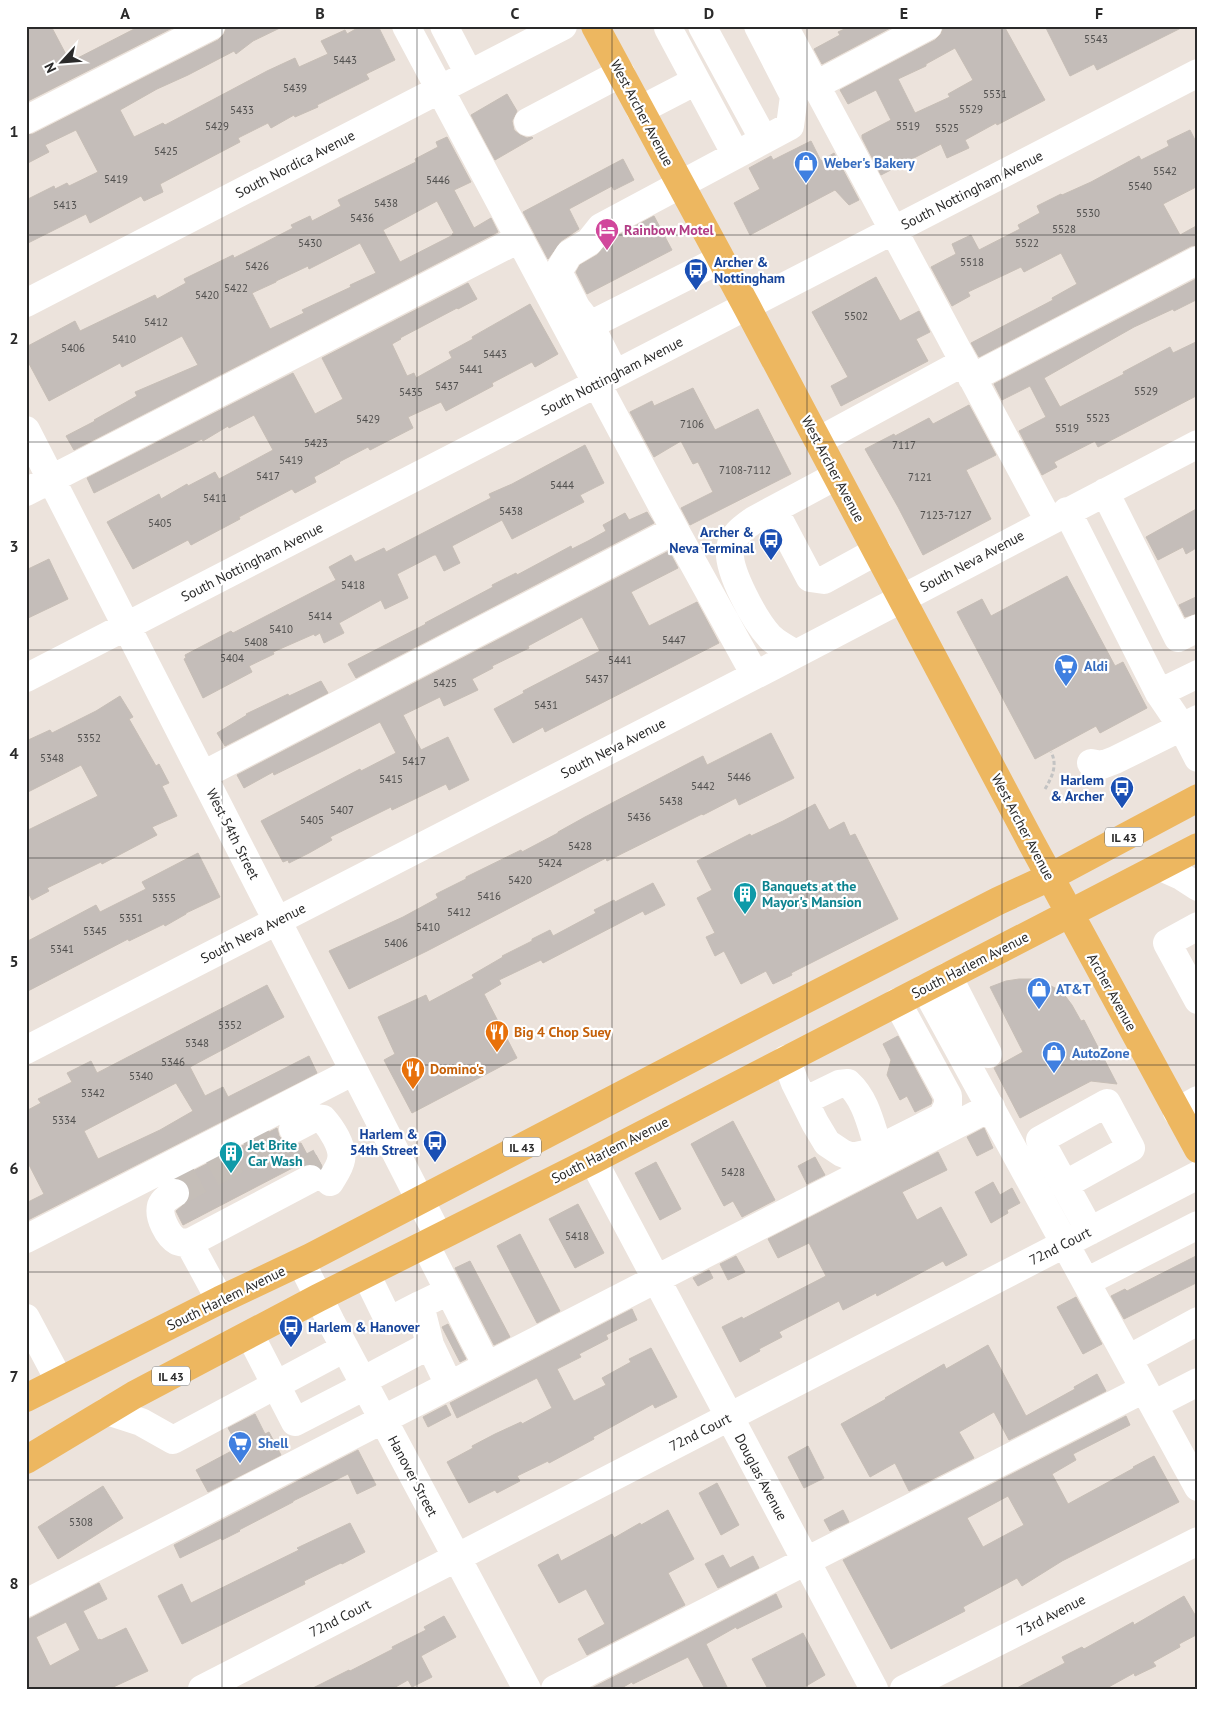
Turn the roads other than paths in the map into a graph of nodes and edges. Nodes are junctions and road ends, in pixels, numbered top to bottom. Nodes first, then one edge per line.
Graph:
1 (211, 26) edge
2 (406, 26) edge
3 (444, 26) edge
4 (563, 26) edge
5 (595, 26) edge
6 (671, 26) edge
7 (702, 26) edge
8 (758, 26) edge
9 (784, 26) edge
10 (928, 26) edge
11 (1198, 73) edge
12 (470, 74) junction
13 (621, 74) junction
14 (696, 81) junction
15 (816, 85) junction
16 (439, 90) junction
17 (640, 110) junction
18 (26, 120) edge
19 (528, 122) dead end
20 (764, 140) junction
21 (736, 155) junction
22 (681, 185) junction
23 (894, 231) junction
24 (519, 239) junction
25 (721, 259) junction
26 (1198, 260) edge
27 (26, 303) edge
28 (747, 307) junction
29 (590, 325) junction
30 (968, 370) junction
31 (606, 379) junction
32 (26, 430) edge
33 (818, 440) junction
34 (1198, 444) edge
35 (836, 476) junction
36 (52, 479) junction
37 (26, 492) edge
38 (1105, 492) junction
39 (774, 510) junction
40 (1058, 516) junction
41 (675, 530) junction
42 (876, 551) junction
43 (902, 598) junction
44 (127, 627) junction
45 (1198, 628) edge
46 (796, 654) junction
47 (1198, 674) edge
48 (755, 675) junction
49 (26, 678) edge
50 (1159, 693) junction
51 (1190, 723) edge
52 (1198, 758) edge
53 (1091, 763) dead end
54 (203, 775) junction
55 (1198, 798) edge
56 (1198, 847) edge
57 (1161, 867) junction
58 (1050, 877) junction
59 (1198, 887) edge
60 (1070, 913) junction
61 (277, 921) junction
62 (1198, 926) edge
63 (937, 982) junction
64 (1198, 1000) edge
65 (897, 1002) junction
66 (26, 1050) edge
67 (988, 1054) dead end
68 (786, 1059) junction
69 (354, 1071) junction
70 (804, 1101) junction
71 (1187, 1106) edge
72 (991, 1107) junction
73 (293, 1129) tunnel mouth
74 (1198, 1149) edge
75 (881, 1155) junction
76 (594, 1160) junction
77 (1198, 1175) edge
78 (1064, 1185) dead end
79 (175, 1193) tunnel mouth
80 (420, 1200) junction
81 (1198, 1225) edge
82 (1090, 1231) junction
83 (26, 1239) edge
84 (432, 1241) junction
85 (189, 1243) junction
86 (1065, 1244) junction
87 (301, 1262) junction
88 (366, 1274) junction
89 (656, 1279) junction
90 (1086, 1282) junction
91 (449, 1291) junction
92 (318, 1298) junction
93 (220, 1300) junction
94 (420, 1305) junction
95 (26, 1318) edge
96 (1198, 1321) edge
97 (250, 1334) junction
98 (430, 1345) junction
99 (345, 1348) junction
100 (34, 1352) edge
101 (1128, 1359) junction
102 (487, 1366) junction
103 (59, 1380) junction
104 (1198, 1382) edge
105 (363, 1383) junction
106 (276, 1384) junction
107 (450, 1385) junction
108 (1148, 1397) junction
109 (26, 1398) edge
110 (108, 1411) junction
111 (729, 1417) junction
112 (383, 1420) junction
113 (26, 1460) edge
114 (1198, 1488) edge
115 (1198, 1541) edge
116 (457, 1558) junction
117 (806, 1561) junction
118 (26, 1603) edge
119 (202, 1689) edge
120 (527, 1689) edge
121 (556, 1689) edge
122 (874, 1689) edge
123 (904, 1689) edge

1 - 18 street
2 - 16 street
3 - 12 street
4 - 12 street, South Nordica Avenue
5 - 13 main road, West Archer Avenue
6 - 14 street
7 - 20 street
8 - 20 street
9 - 15 street
10 - 15 street
11 - 23 street, South Nottingham Avenue
12 - 16 street, South Nordica Avenue
13 - 17 main road, West Archer Avenue
13 - 19 street
14 - 17 street
14 - 21 street
15 - 23 street
16 - 24 street
16 - 27 street, South Nordica Avenue
17 - 22 main road, West Archer Avenue
20 - 21 street
21 - 22 street
22 - 25 main road, West Archer Avenue
22 - 29 street
23 - 28 street, South Nottingham Avenue
23 - 30 street
24 - 31 street
24 - 36 street
25 - 28 main road, West Archer Avenue
25 - 29 street
26 - 30 street
28 - 31 street, South Nottingham Avenue
28 - 33 main road, West Archer Avenue
29 - 31 street
30 - 33 street
30 - 40 street
31 - 41 street
31 - 44 street, South Nottingham Avenue
32 - 36 street, West 54th Street
33 - 35 main road, West Archer Avenue
34 - 38 street, South Neva Avenue
35 - 39 street
35 - 42 main road, West Archer Avenue
36 - 37 street
36 - 44 street, West 54th Street
38 - 40 street, South Neva Avenue
38 - 45 street
39 - 42 street
39 - 46 street
40 - 43 street, South Neva Avenue
40 - 50 street
41 - 48 street
41 - 54 street
42 - 43 main road, West Archer Avenue
43 - 46 street, South Neva Avenue
43 - 58 main road, West Archer Avenue
44 - 49 street, South Nottingham Avenue
44 - 54 street, West 54th Street
46 - 48 street, South Neva Avenue
47 - 50 street
48 - 61 street, South Neva Avenue
50 - 51 street
51 - 52 street
51 - 53 street
54 - 61 street, West 54th Street
55 - 58 main road, South Harlem Avenue / IL 43
56 - 57 main road, South Harlem Avenue / IL 43
57 - 59 street
57 - 60 main road, South Harlem Avenue / IL 43
58 - 60 main road, West Archer Avenue
58 - 80 main road, South Harlem Avenue / IL 43
60 - 63 main road, South Harlem Avenue / IL 43
60 - 71 main road, Archer Avenue
61 - 66 street, South Neva Avenue
61 - 69 street, West 54th Street
62 - 64 street
63 - 65 main road, South Harlem Avenue / IL 43
63 - 67 street
63 - 72 street
65 - 68 main road, South Harlem Avenue / IL 43
65 - 75 street
68 - 70 street
68 - 76 main road, South Harlem Avenue / IL 43
69 - 80 street, West 54th Street
69 - 83 street
70 - 75 street
70 - 75 street
71 - 74 main road, Archer Avenue
72 - 75 street
72 - 86 street
73 - 85 street
75 - 89 street
76 - 84 main road, South Harlem Avenue / IL 43
76 - 89 street, Douglas Avenue
77 - 82 street, 72nd Court
78 - 82 street
79 - 85 street
80 - 84 street, West 54th Street
80 - 87 main road, South Harlem Avenue / IL 43
81 - 90 street
82 - 86 street, 72nd Court
84 - 88 main road, South Harlem Avenue / IL 43
84 - 91 street, West 54th Street
85 - 93 street
86 - 90 street
86 - 111 street, 72nd Court
87 - 92 street, Hanover Street
87 - 93 main road, South Harlem Avenue / IL 43
88 - 92 main road, South Harlem Avenue / IL 43
88 - 94 street
89 - 102 street
89 - 111 street, Douglas Avenue
90 - 101 street
91 - 94 street
91 - 102 street, West 54th Street
92 - 97 main road, South Harlem Avenue / IL 43
92 - 99 street, Hanover Street
93 - 103 main road, South Harlem Avenue / IL 43
94 - 98 street
95 - 100 street
96 - 101 street
97 - 106 street
97 - 110 main road, South Harlem Avenue / IL 43
98 - 105 street
98 - 107 street
99 - 105 street, Hanover Street
99 - 106 street
100 - 103 street
101 - 108 street
102 - 107 street
103 - 109 main road, South Harlem Avenue / IL 43
104 - 108 street
105 - 106 street
105 - 112 street, Hanover Street
106 - 110 street
107 - 112 street
108 - 114 street
108 - 117 street
110 - 113 main road, South Harlem Avenue / IL 43
111 - 116 street, 72nd Court
111 - 117 street, Douglas Avenue
112 - 116 street, Hanover Street
112 - 118 street
115 - 123 street, 73rd Avenue
116 - 119 street, 72nd Court
116 - 120 street, Hanover Street
117 - 121 street
117 - 122 street, Douglas Avenue

